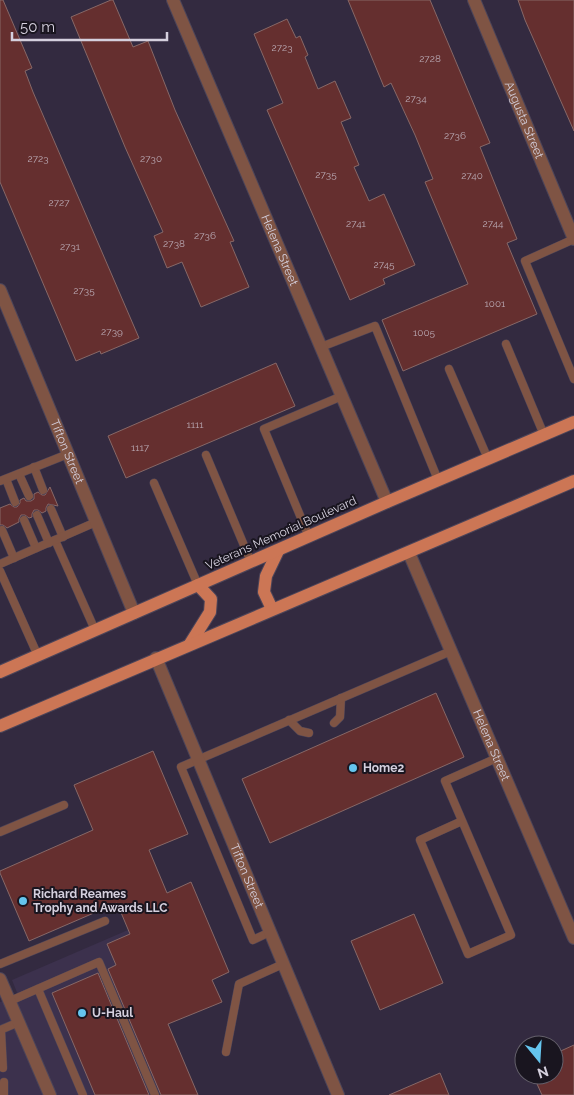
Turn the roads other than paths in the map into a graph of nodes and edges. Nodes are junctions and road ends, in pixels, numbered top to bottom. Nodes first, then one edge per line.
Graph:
1 (173, 0) edge
2 (474, 0) edge
3 (574, 239) edge
4 (0, 290) edge
5 (506, 344) dead end
6 (321, 347) junction
7 (449, 369) dead end
8 (574, 379) edge
9 (342, 396) junction
10 (574, 422) edge
11 (544, 435) junction
12 (68, 454) junction
13 (206, 455) dead end
14 (488, 459) junction
15 (34, 467) junction
16 (574, 473) edge
17 (19, 474) junction
18 (3, 480) edge
19 (438, 480) junction
20 (574, 481) edge
21 (154, 483) dead end
22 (43, 490) dead end
23 (29, 496) dead end
24 (529, 501) junction
25 (15, 502) dead end
26 (387, 502) junction
27 (51, 509) dead end
28 (37, 515) dead end
29 (24, 520) dead end
30 (96, 522) junction
31 (2, 530) dead end
32 (63, 536) junction
33 (309, 537) junction
34 (52, 541) junction
35 (36, 548) junction
36 (278, 551) junction
37 (409, 553) junction
38 (14, 558) junction
39 (251, 562) junction
40 (0, 564) edge
41 (0, 571) edge
42 (198, 585) junction
43 (272, 609) junction
44 (134, 613) junction
45 (95, 630) junction
46 (190, 644) junction
47 (451, 651) junction
48 (38, 656) junction
49 (156, 658) junction
50 (0, 672) edge
51 (341, 698) junction
52 (289, 720) junction
53 (334, 723) dead end
54 (0, 726) edge
55 (309, 732) dead end
56 (497, 758) junction
57 (198, 760) junction
58 (64, 805) dead end
59 (462, 821) junction
60 (0, 832) edge
61 (105, 921) dead end
62 (270, 932) junction
63 (574, 938) edge
64 (0, 964) edge
65 (283, 964) junction
66 (0, 979) edge
67 (38, 989) junction
68 (10, 1001) junction
69 (19, 1022) junction
70 (1, 1030) edge
71 (226, 1052) dead end
72 (3, 1068) dead end
73 (4, 1082) dead end
74 (4, 1095) edge
75 (50, 1095) edge
76 (83, 1095) edge
77 (155, 1095) edge
78 (338, 1095) edge

1 - 6 street, Helena Street
2 - 3 street, Augusta Street
3 - 8 lane
4 - 12 street, Tifton Street
5 - 11 lane
6 - 9 street, Helena Street
6 - 19 lane
7 - 14 lane
9 - 26 street, Helena Street
9 - 33 lane
10 - 11 main road, Veterans Memorial Boulevard
11 - 14 main road, Veterans Memorial Boulevard
12 - 15 lane
12 - 30 street, Tifton Street
13 - 39 lane
14 - 19 main road, Veterans Memorial Boulevard
15 - 17 lane
15 - 22 lane
16 - 24 main road
17 - 18 lane
17 - 23 lane
18 - 25 lane
19 - 26 main road, Veterans Memorial Boulevard
20 - 24 main road
21 - 42 lane
24 - 37 main road
26 - 33 main road, Veterans Memorial Boulevard
27 - 32 lane
28 - 34 lane
29 - 35 lane
30 - 32 lane
30 - 44 street, Tifton Street
31 - 38 lane
32 - 34 lane
33 - 36 main road, Veterans Memorial Boulevard
34 - 35 lane
34 - 45 lane
35 - 38 lane
36 - 39 main road, Veterans Memorial Boulevard
36 - 43 main road
37 - 43 main road
37 - 47 street, Helena Street
38 - 40 lane
39 - 42 main road, Veterans Memorial Boulevard
41 - 48 lane
42 - 44 main road, Veterans Memorial Boulevard
42 - 46 main road
43 - 46 main road
44 - 45 main road, Veterans Memorial Boulevard
45 - 48 main road, Veterans Memorial Boulevard
46 - 49 main road
47 - 51 lane
47 - 56 street, Helena Street
48 - 50 main road, Veterans Memorial Boulevard
49 - 54 main road
49 - 57 street, Tifton Street
51 - 52 lane
51 - 53 lane
52 - 55 lane
52 - 57 lane
56 - 59 lane
56 - 63 street, Helena Street
57 - 62 street, Tifton Street
57 - 62 lane
58 - 60 lane
59 - 59 lane
61 - 64 lane
62 - 65 street, Tifton Street
65 - 71 lane
65 - 78 street, Tifton Street
66 - 68 street
67 - 68 lane
67 - 76 lane
67 - 77 lane
68 - 69 street
69 - 70 lane
69 - 75 street
70 - 72 lane
73 - 74 lane

